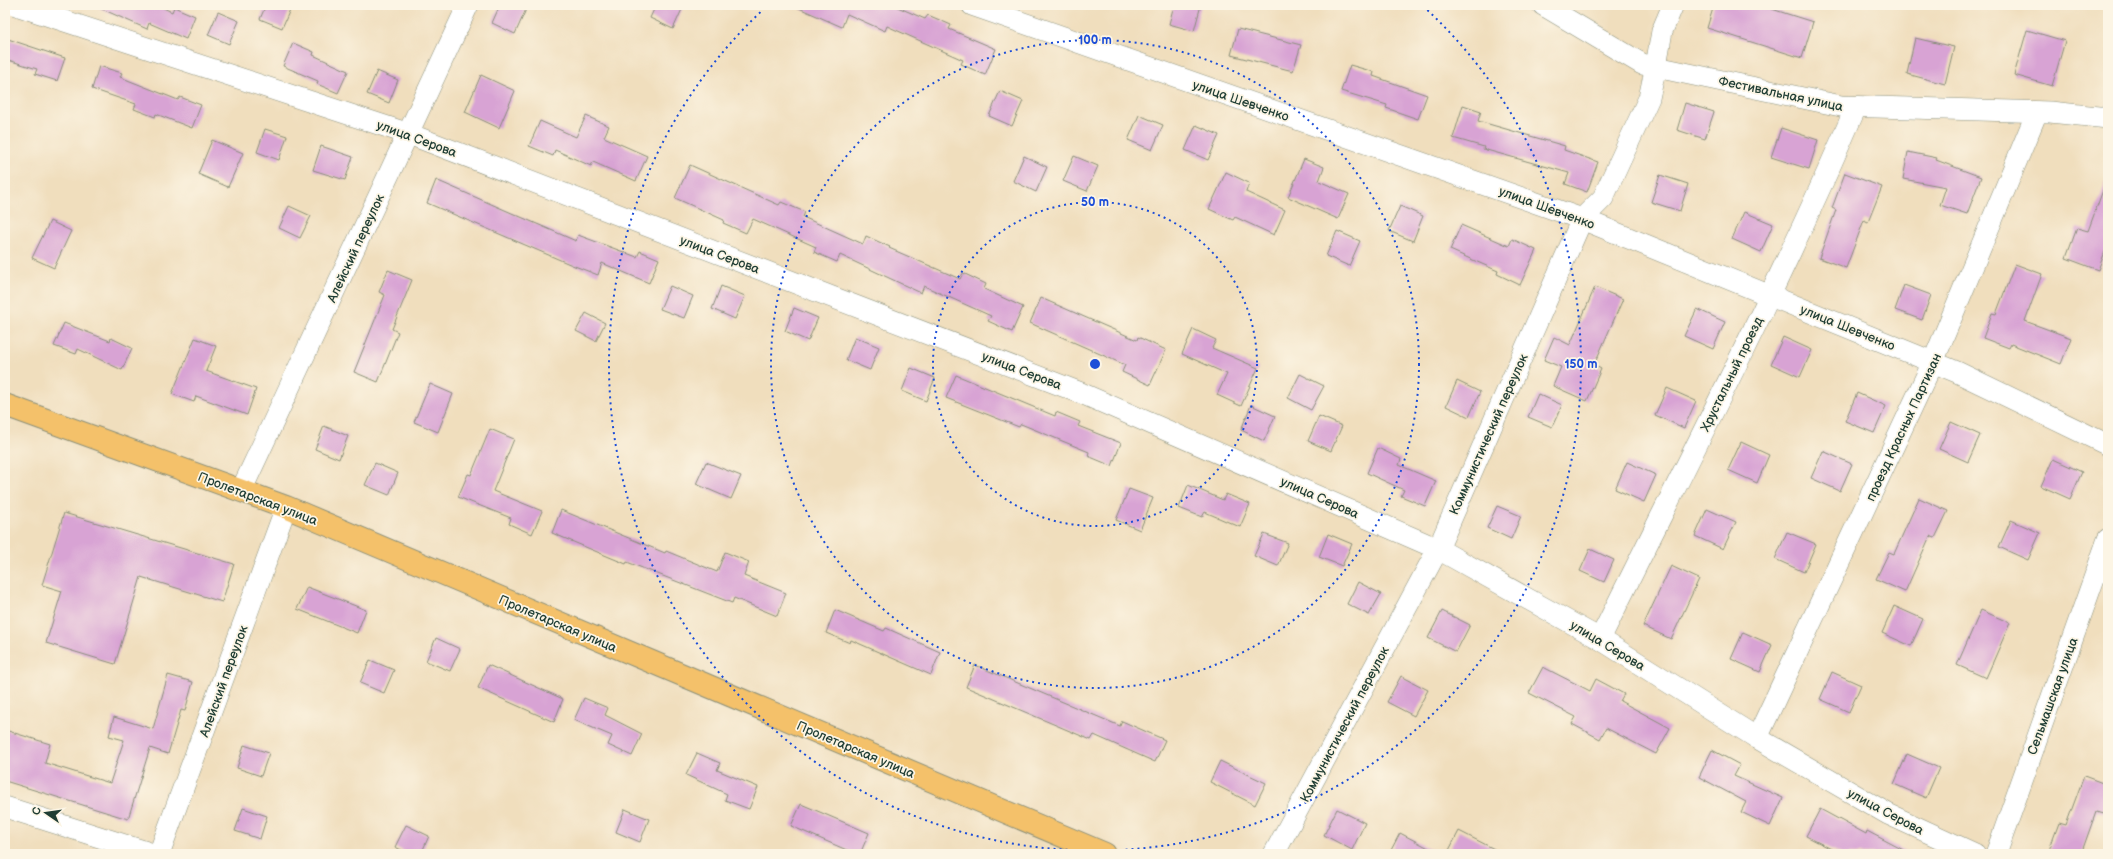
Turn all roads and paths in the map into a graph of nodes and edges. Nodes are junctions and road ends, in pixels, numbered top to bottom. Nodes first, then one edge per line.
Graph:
1 (16, 5) edge
2 (468, 5) edge
3 (972, 5) edge
4 (1543, 5) edge
5 (1673, 5) edge
6 (1656, 66) junction
7 (1856, 107) junction
8 (2037, 112) junction
9 (2108, 118) edge
10 (409, 134) junction
11 (1582, 219) junction
12 (1770, 296) junction
13 (1933, 362) junction
14 (5, 405) edge
15 (2108, 445) edge
16 (241, 491) junction
17 (286, 507) junction
18 (2108, 539) edge
19 (1438, 549) junction
20 (2103, 567) edge
21 (1600, 639) junction
22 (1758, 738) junction
23 (5, 807) edge
24 (153, 854) edge
25 (159, 854) edge
26 (1105, 854) edge
27 (1274, 854) edge
28 (1975, 854) edge
29 (1996, 854) edge

1 - 10 street, улица Серова
2 - 10 street, Алейский переулок
3 - 11 street, улица Шевченко
4 - 6 street, Фестивальная улица
5 - 6 street, Коммунистический переулок
6 - 7 street, Фестивальная улица
6 - 11 street, Коммунистический переулок
7 - 8 street, Фестивальная улица
7 - 12 street, Хрустальный проезд
8 - 9 street, Фестивальная улица
8 - 13 street, проезд Красных Партизан
10 - 16 street, Алейский переулок
10 - 19 street, улица Серова
11 - 12 street, улица Шевченко
11 - 19 street, Коммунистический переулок
12 - 13 street, улица Шевченко
12 - 21 street, Хрустальный проезд
13 - 15 street, улица Шевченко
13 - 22 street, проезд Красных Партизан
14 - 16 main road, Пролетарская улица
16 - 17 main road, Пролетарская улица
17 - 25 street, Алейский переулок
17 - 26 main road, Пролетарская улица
18 - 20 street, Сельмашская улица
19 - 21 street, улица Серова
19 - 27 street, Коммунистический переулок
20 - 29 street, Сельмашская улица
21 - 22 street, улица Серова
22 - 28 street, улица Серова
23 - 24 street

